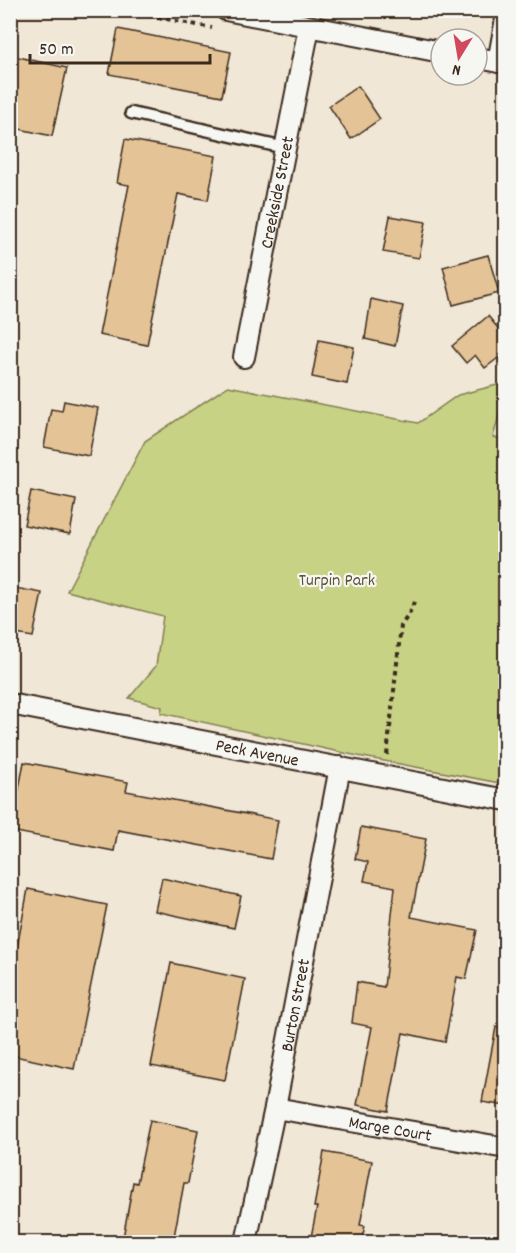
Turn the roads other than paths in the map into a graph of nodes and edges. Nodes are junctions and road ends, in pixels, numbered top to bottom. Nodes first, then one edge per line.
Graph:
1 (226, 10) edge
2 (506, 19) edge
3 (309, 27) junction
4 (429, 50) edge
5 (502, 62) edge
6 (130, 113) dead end
7 (285, 148) junction
8 (244, 357) dead end
9 (10, 704) edge
10 (340, 768) junction
11 (506, 800) edge
12 (275, 1108) junction
13 (506, 1148) edge
14 (246, 1242) edge

1 - 3 street
2 - 5 street
3 - 4 street
3 - 7 street, Creekside Street
6 - 7 lane
7 - 8 street, Creekside Street
9 - 10 street, Peck Avenue
10 - 11 street, Peck Avenue
10 - 12 street, Burton Street
12 - 13 street, Marge Court
12 - 14 street, Burton Street

